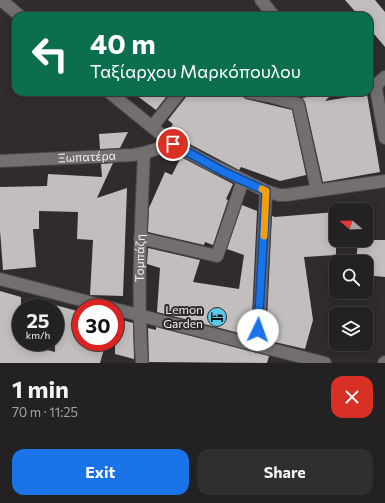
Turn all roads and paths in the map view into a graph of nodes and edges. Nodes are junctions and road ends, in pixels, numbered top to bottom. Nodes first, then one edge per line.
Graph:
1 (1, 0) edge
2 (261, 0) edge
3 (15, 12) edge
4 (271, 12) edge
5 (377, 81) edge
6 (114, 96) edge
7 (177, 96) edge
8 (275, 96) edge
9 (152, 126) junction
10 (385, 138) edge
11 (168, 141) junction
12 (144, 153) junction
13 (0, 161) edge
14 (242, 180) junction
15 (385, 180) edge
16 (317, 190) junction
17 (266, 191) junction
18 (140, 238) junction
19 (0, 279) edge
20 (77, 299) edge
21 (124, 311) edge
22 (140, 315) junction
23 (258, 346) junction
24 (142, 363) edge
25 (325, 363) edge

1 - 3 street
2 - 4 street
5 - 10 street
6 - 9 street
7 - 9 street
8 - 16 street
9 - 11 street
11 - 12 street, Ξωπατέρα
11 - 14 street
12 - 13 street, Ξωπατέρα
12 - 18 street, Τομπάζη
14 - 17 street
14 - 18 street
15 - 16 street
16 - 17 street
17 - 23 street
18 - 22 street, Τομπάζη
19 - 20 street
21 - 22 street
22 - 23 street
22 - 24 street, Τομπάζη
23 - 25 street

